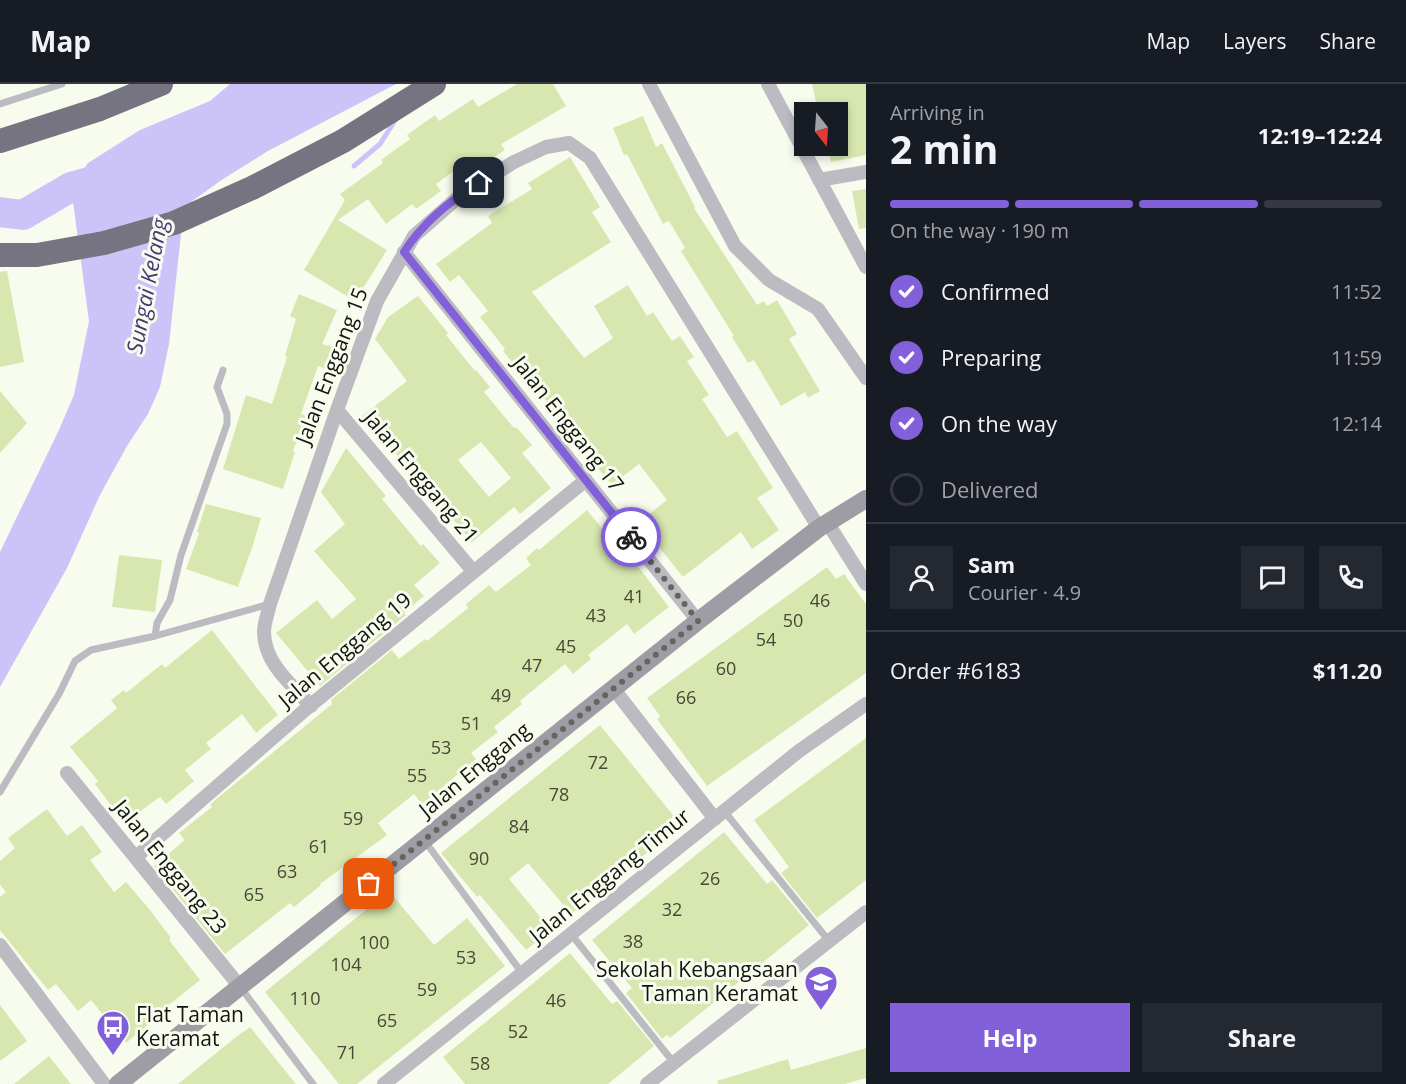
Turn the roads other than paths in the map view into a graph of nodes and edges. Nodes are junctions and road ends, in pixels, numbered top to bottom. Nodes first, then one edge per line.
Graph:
1 (62, 84) edge
2 (161, 84) edge
3 (434, 84) edge
4 (649, 84) edge
5 (768, 84) edge
6 (0, 104) edge
7 (0, 141) edge
8 (866, 172) edge
9 (819, 180) junction
10 (404, 252) junction
11 (0, 255) edge
12 (866, 267) edge
13 (223, 370) dead end
14 (866, 378) edge
15 (337, 410) junction
16 (586, 480) junction
17 (866, 499) edge
18 (823, 525) junction
19 (474, 571) junction
20 (866, 584) edge
21 (270, 604) junction
22 (698, 621) junction
23 (155, 636) junction
24 (613, 688) junction
25 (866, 704) edge
26 (311, 706) junction
27 (67, 773) dead end
28 (0, 792) edge
29 (720, 815) junction
30 (424, 840) junction
31 (136, 857) junction
32 (866, 912) edge
33 (571, 934) junction
34 (829, 941) junction
35 (0, 945) edge
36 (522, 973) junction
37 (241, 988) junction
38 (674, 1063) junction
39 (401, 1079) edge
40 (104, 1084) edge
41 (118, 1084) edge
42 (313, 1084) edge
43 (384, 1084) edge
44 (648, 1084) edge

1 - 6 lane
2 - 7 highway
3 - 11 highway
4 - 14 street
5 - 9 street
8 - 9 street
9 - 12 street
10 - 15 street, Jalan Enggang 15
10 - 16 street, Jalan Enggang 17
10 - 18 street, Jalan Enggang 15
13 - 23 lane
15 - 19 street, Jalan Enggang 21
15 - 21 street, Jalan Enggang 15
16 - 19 street, Jalan Enggang 19
16 - 22 street, Jalan Enggang 17
17 - 18 main road, Jalan Enggang
18 - 20 street
18 - 22 main road, Jalan Enggang
19 - 26 street, Jalan Enggang 19
21 - 23 lane
21 - 26 street, Jalan Enggang 15
22 - 24 main road, Jalan Enggang
23 - 28 lane
24 - 29 street
24 - 30 main road, Jalan Enggang
25 - 29 street, Jalan Enggang Timur
26 - 31 street, Jalan Enggang 19
27 - 31 street, Jalan Enggang 23
29 - 33 street, Jalan Enggang Timur
29 - 34 lane
30 - 36 lane
30 - 37 main road, Jalan Enggang
31 - 37 street, Jalan Enggang 23
32 - 34 street
33 - 36 street, Jalan Enggang Timur
33 - 38 lane
34 - 38 street
35 - 40 street
36 - 39 street, Jalan Enggang Timur
37 - 41 main road, Jalan Enggang
37 - 42 lane
38 - 44 street
39 - 43 street, Jalan Enggang Timur

